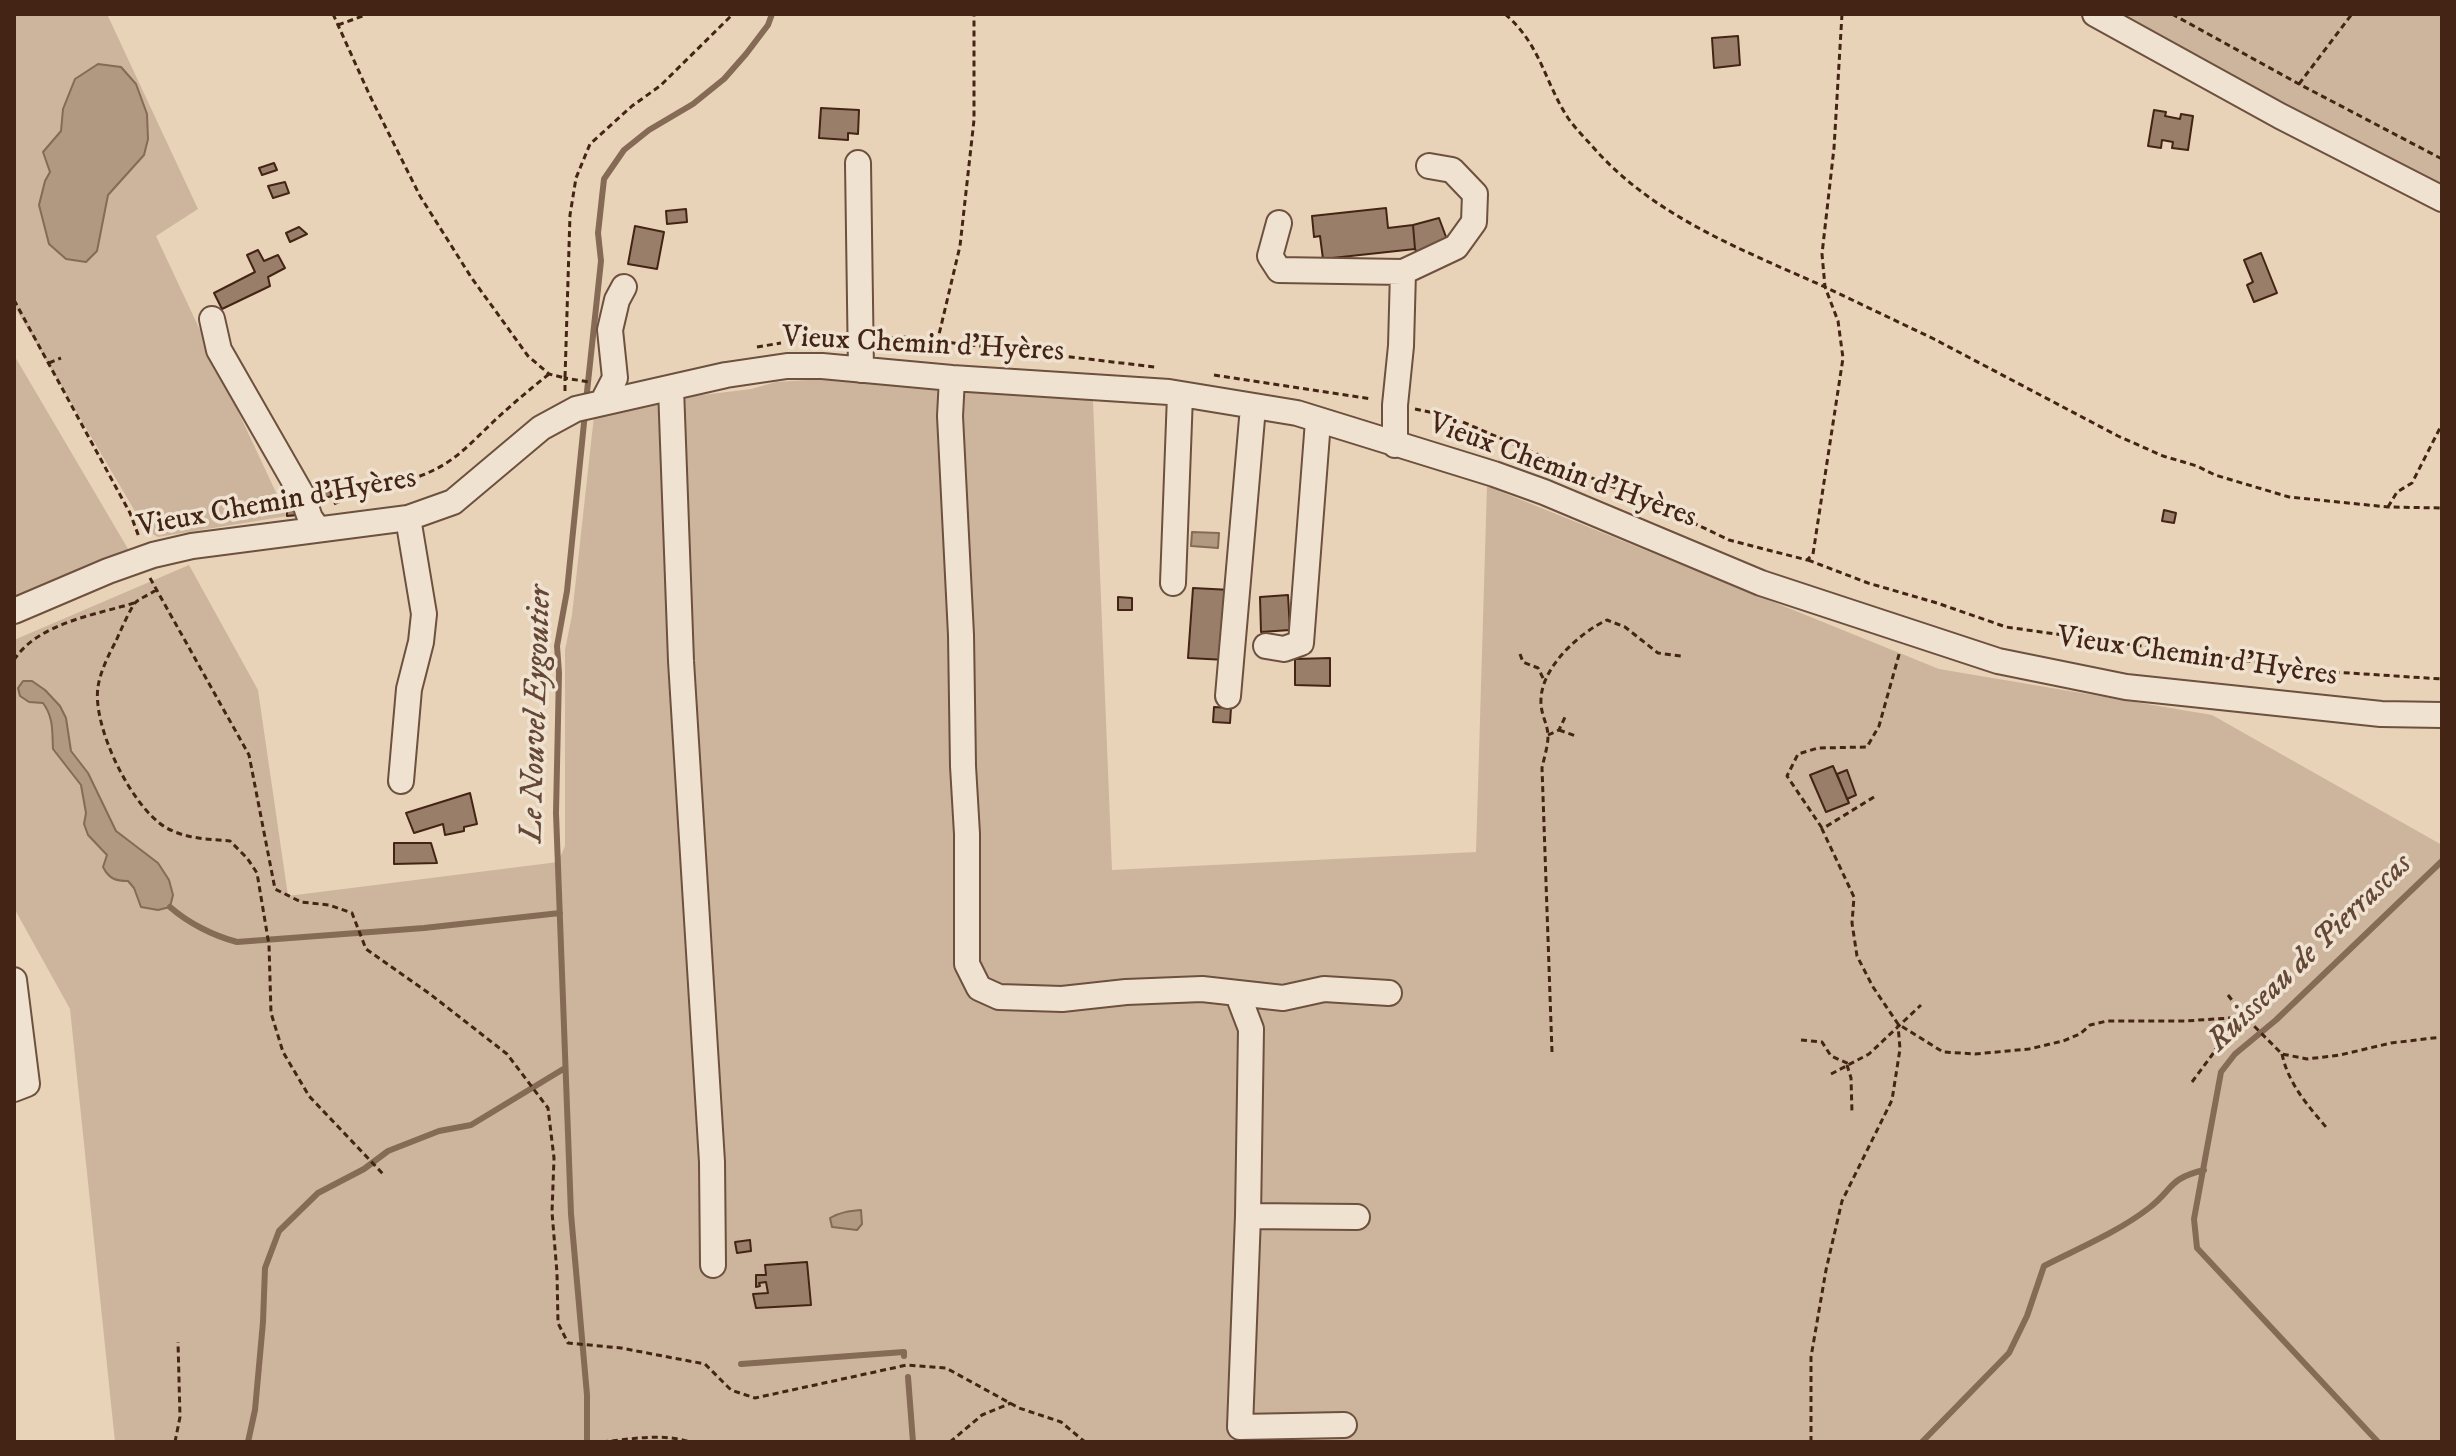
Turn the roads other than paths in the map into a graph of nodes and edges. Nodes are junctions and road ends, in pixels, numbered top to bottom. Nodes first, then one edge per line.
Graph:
1 (2095, 14) edge
2 (858, 163) dead end
3 (1429, 166) dead end
4 (2442, 199) edge
5 (1279, 223) dead end
6 (1403, 272) junction
7 (624, 287) dead end
8 (212, 319) dead end
9 (861, 370) junction
10 (952, 378) junction
11 (671, 388) junction
12 (1180, 395) junction
13 (602, 403) junction
14 (1253, 407) junction
15 (1318, 421) junction
16 (1395, 445) junction
17 (408, 518) junction
18 (314, 524) junction
19 (1173, 583) dead end
20 (14, 611) edge
21 (1266, 646) dead end
22 (1228, 696) dead end
23 (2442, 715) edge
24 (401, 781) dead end
25 (14, 980) edge
26 (1389, 993) dead end
27 (1238, 995) junction
28 (14, 1089) edge
29 (1248, 1216) junction
30 (1357, 1217) dead end
31 (713, 1265) dead end
32 (1344, 1425) dead end

1 - 4 street
2 - 9 street
3 - 6 street
5 - 6 street
6 - 16 street
7 - 13 street
8 - 18 street
9 - 10 street, Vieux Chemin d'Hyères
9 - 11 street, Vieux Chemin d'Hyères
10 - 12 street, Vieux Chemin d'Hyères
10 - 27 street
11 - 13 street, Vieux Chemin d'Hyères
11 - 31 street
12 - 14 street, Vieux Chemin d'Hyères
12 - 19 street
13 - 17 street, Vieux Chemin d'Hyères
14 - 15 street, Vieux Chemin d'Hyères
14 - 22 street
15 - 16 street, Vieux Chemin d'Hyères
15 - 21 street
16 - 23 street, Vieux Chemin d'Hyères
17 - 18 street, Vieux Chemin d'Hyères
17 - 24 street
18 - 20 street, Vieux Chemin d'Hyères
25 - 28 street
26 - 27 street
27 - 29 street
29 - 30 street
29 - 32 street

